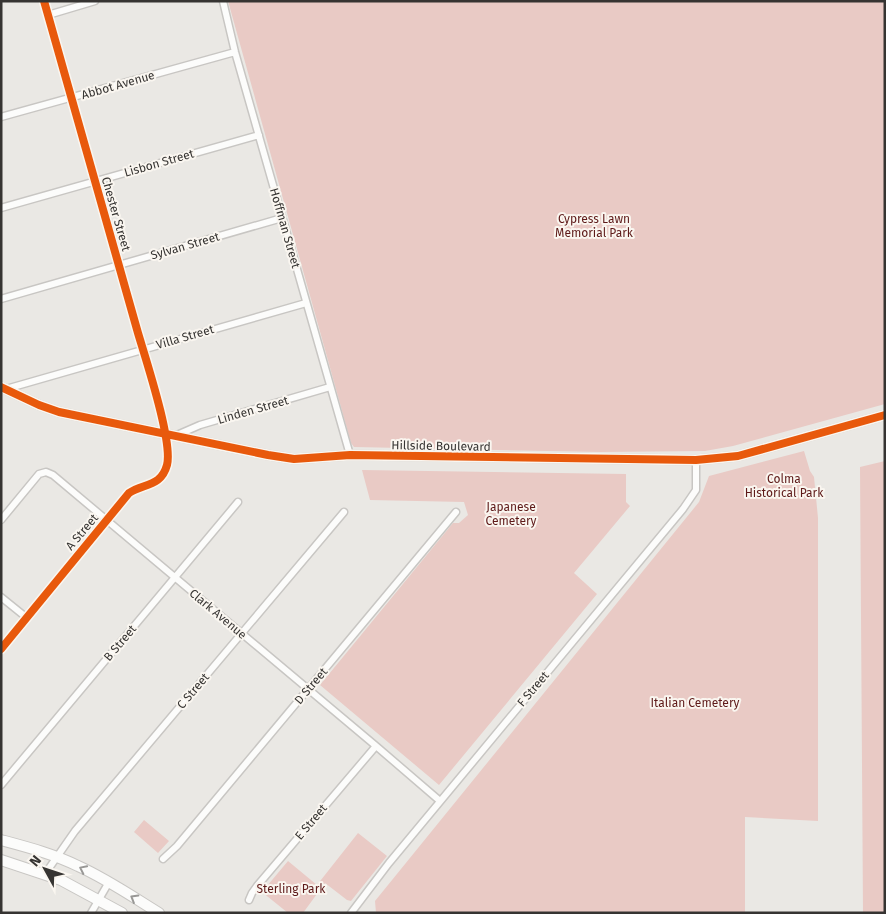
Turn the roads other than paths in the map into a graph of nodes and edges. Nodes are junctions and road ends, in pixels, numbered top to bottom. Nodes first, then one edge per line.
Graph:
1 (44, 1) edge
2 (95, 1) edge
3 (223, 1) edge
4 (48, 15) junction
5 (235, 52) junction
6 (72, 98) junction
7 (1, 117) edge
8 (259, 135) junction
9 (95, 181) junction
10 (1, 208) edge
11 (282, 218) junction
12 (119, 264) junction
13 (1, 299) edge
14 (306, 303) junction
15 (143, 350) junction
16 (330, 387) junction
17 (4, 388) edge
18 (885, 415) edge
19 (165, 433) junction
20 (177, 435) junction
21 (350, 455) junction
22 (696, 460) junction
23 (238, 502) dead end
24 (344, 512) dead end
25 (456, 512) dead end
26 (1, 520) edge
27 (106, 520) junction
28 (174, 578) junction
29 (1, 597) edge
30 (27, 618) junction
31 (241, 634) junction
32 (1, 649) edge
33 (308, 690) junction
34 (376, 746) junction
35 (1, 785) edge
36 (440, 801) junction
37 (1, 840) edge
38 (56, 857) junction
39 (163, 859) dead end
40 (1, 860) edge
41 (45, 874) junction
42 (109, 882) junction
43 (100, 900) junction
44 (249, 900) dead end
45 (91, 913) edge
46 (122, 913) edge
47 (159, 913) edge
48 (351, 913) edge

1 - 4 street, Chester Street
2 - 4 street
3 - 5 street, Hoffman Street
4 - 6 street, Chester Street
5 - 6 street, Abbot Avenue
5 - 8 street, Hoffman Street
6 - 7 street, Abbot Avenue
6 - 9 street, Chester Street
8 - 9 street, Lisbon Street
8 - 11 street, Hoffman Street
9 - 10 street, Lisbon Street
9 - 12 street, Chester Street
11 - 12 street, Sylvan Street
11 - 14 street, Hoffman Street
12 - 13 street, Sylvan Street
12 - 15 street, Chester Street
14 - 15 street, Villa Street
14 - 16 street, Hoffman Street
15 - 17 street, Villa Street
15 - 19 street, Chester Street
16 - 20 street, Linden Street
16 - 21 street, Hoffman Street
17 - 19 main road, Hillside Boulevard
18 - 22 main road, Hillside Boulevard
19 - 20 main road, Hillside Boulevard
19 - 27 street, A Street
20 - 21 main road, Hillside Boulevard
21 - 22 main road, Hillside Boulevard
22 - 36 street, F Street
23 - 28 street, B Street
24 - 31 street, C Street
25 - 33 street, D Street
26 - 27 street, Clark Avenue
27 - 28 street, Clark Avenue
27 - 30 street, A Street
28 - 31 street, Clark Avenue
28 - 35 street, B Street
29 - 30 street
30 - 32 street, A Street
31 - 33 street, Clark Avenue
31 - 38 street, C Street
33 - 34 street, Clark Avenue
33 - 39 street, D Street
34 - 36 street, Clark Avenue
34 - 44 street, E Street
36 - 48 street, F Street
37 - 38 main road
38 - 41 street, C Street
42 -> 38 main road
40 - 41 main road
41 - 43 main road
42 - 43 street
47 -> 42 main road
43 - 45 street
43 - 46 main road

